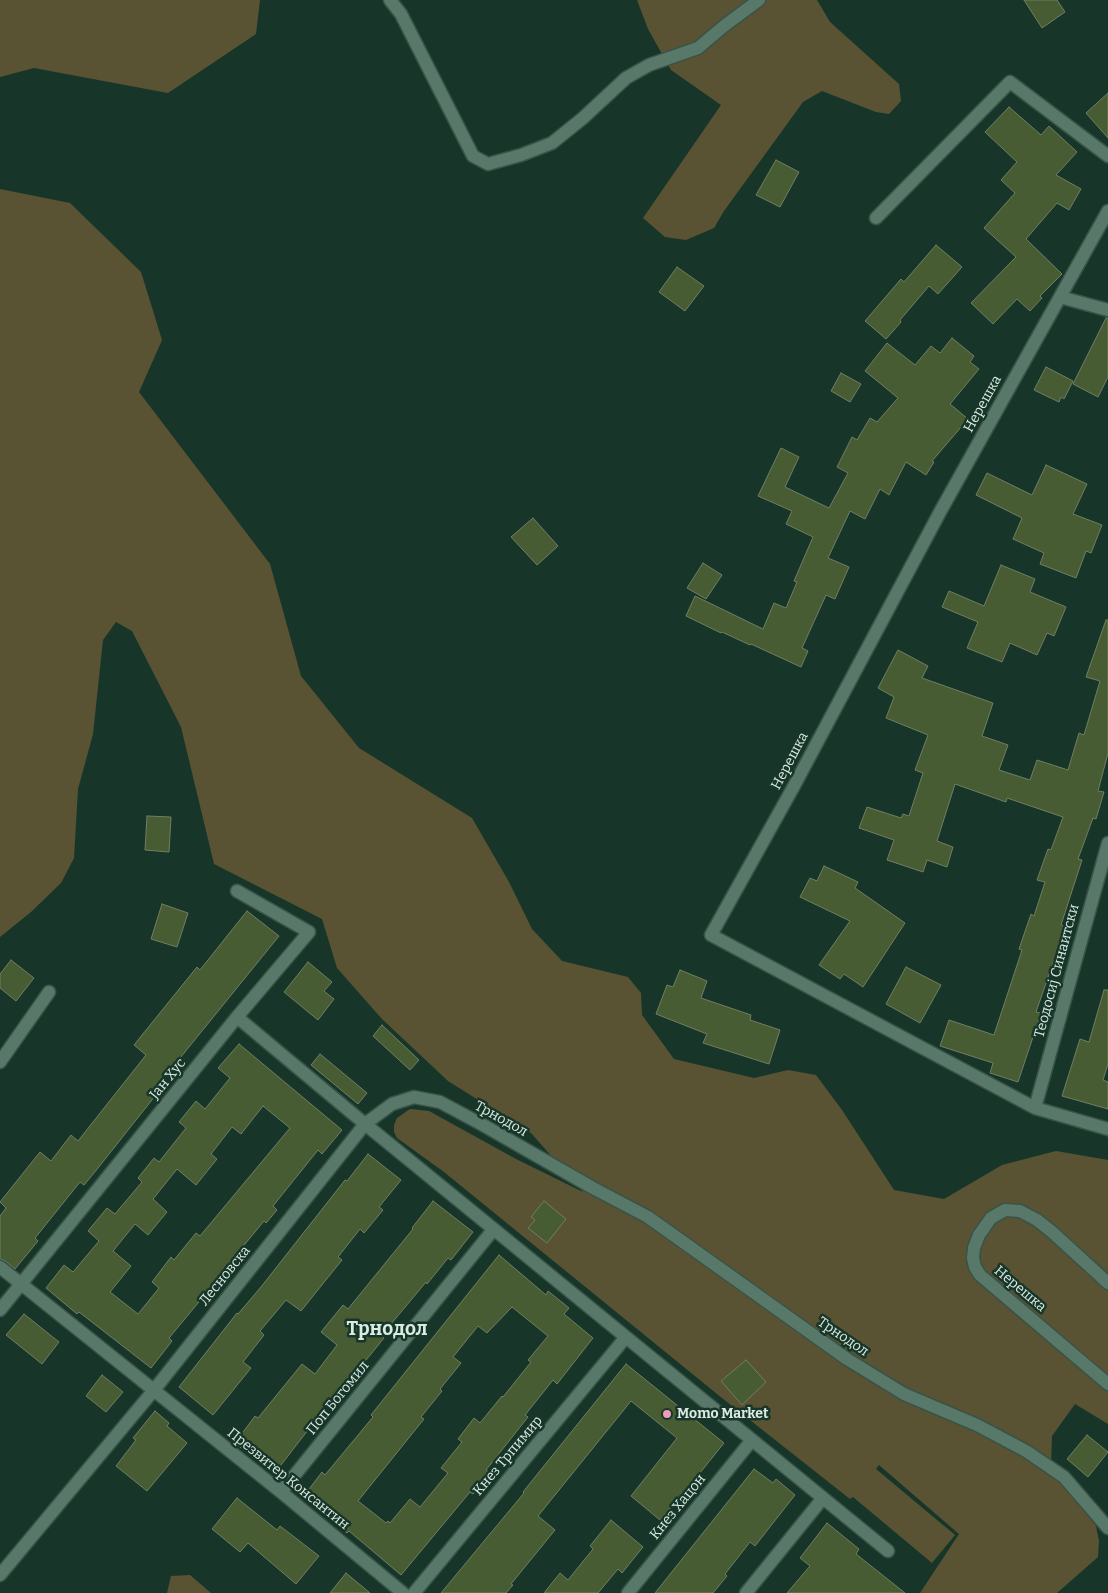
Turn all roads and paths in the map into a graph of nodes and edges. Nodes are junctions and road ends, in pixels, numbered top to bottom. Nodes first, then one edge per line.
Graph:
1 (390, 0) edge
2 (759, 0) edge
3 (1108, 156) edge
4 (1108, 211) edge
5 (876, 218) dead end
6 (1060, 297) junction
7 (1108, 310) edge
8 (1108, 843) edge
9 (237, 890) dead end
10 (49, 992) dead end
11 (237, 1017) junction
12 (0, 1062) edge
13 (1035, 1108) junction
14 (365, 1124) junction
15 (1108, 1129) edge
16 (493, 1230) junction
17 (0, 1267) edge
18 (1108, 1283) edge
19 (22, 1284) junction
20 (0, 1310) edge
21 (626, 1337) junction
22 (1108, 1384) edge
23 (154, 1390) junction
24 (752, 1440) junction
25 (281, 1492) junction
26 (823, 1498) junction
27 (1108, 1528) edge
28 (888, 1551) dead end
29 (0, 1575) edge
30 (403, 1593) edge
31 (414, 1593) edge
32 (628, 1593) edge
33 (746, 1593) edge

1 - 2 street
3 - 5 street
4 - 6 street, Нерешка
6 - 7 street
6 - 13 street, Нерешка
8 - 13 street, Теодосиј Синаитски
9 - 11 street, Јан Хус
10 - 12 street
11 - 14 street
11 - 19 street, Јан Хус
13 - 15 street, Нерешка
14 - 16 street
14 - 23 street, Лесновска
14 - 27 street, Трнодол
16 - 21 street
16 - 25 street, Поп Богомил
17 - 19 street, Презвитер Консантин
18 - 22 street, Нерешка
19 - 20 street, Јан Хус
19 - 23 street, Презвитер Консантин
21 - 24 street
21 - 31 street, Кнез Трпимир
23 - 25 street, Презвитер Консантин
23 - 29 street, Лесновска
24 - 26 street
24 - 32 street, Кнез Хацон
25 - 30 street, Презвитер Консантин
26 - 28 street
26 - 33 street

